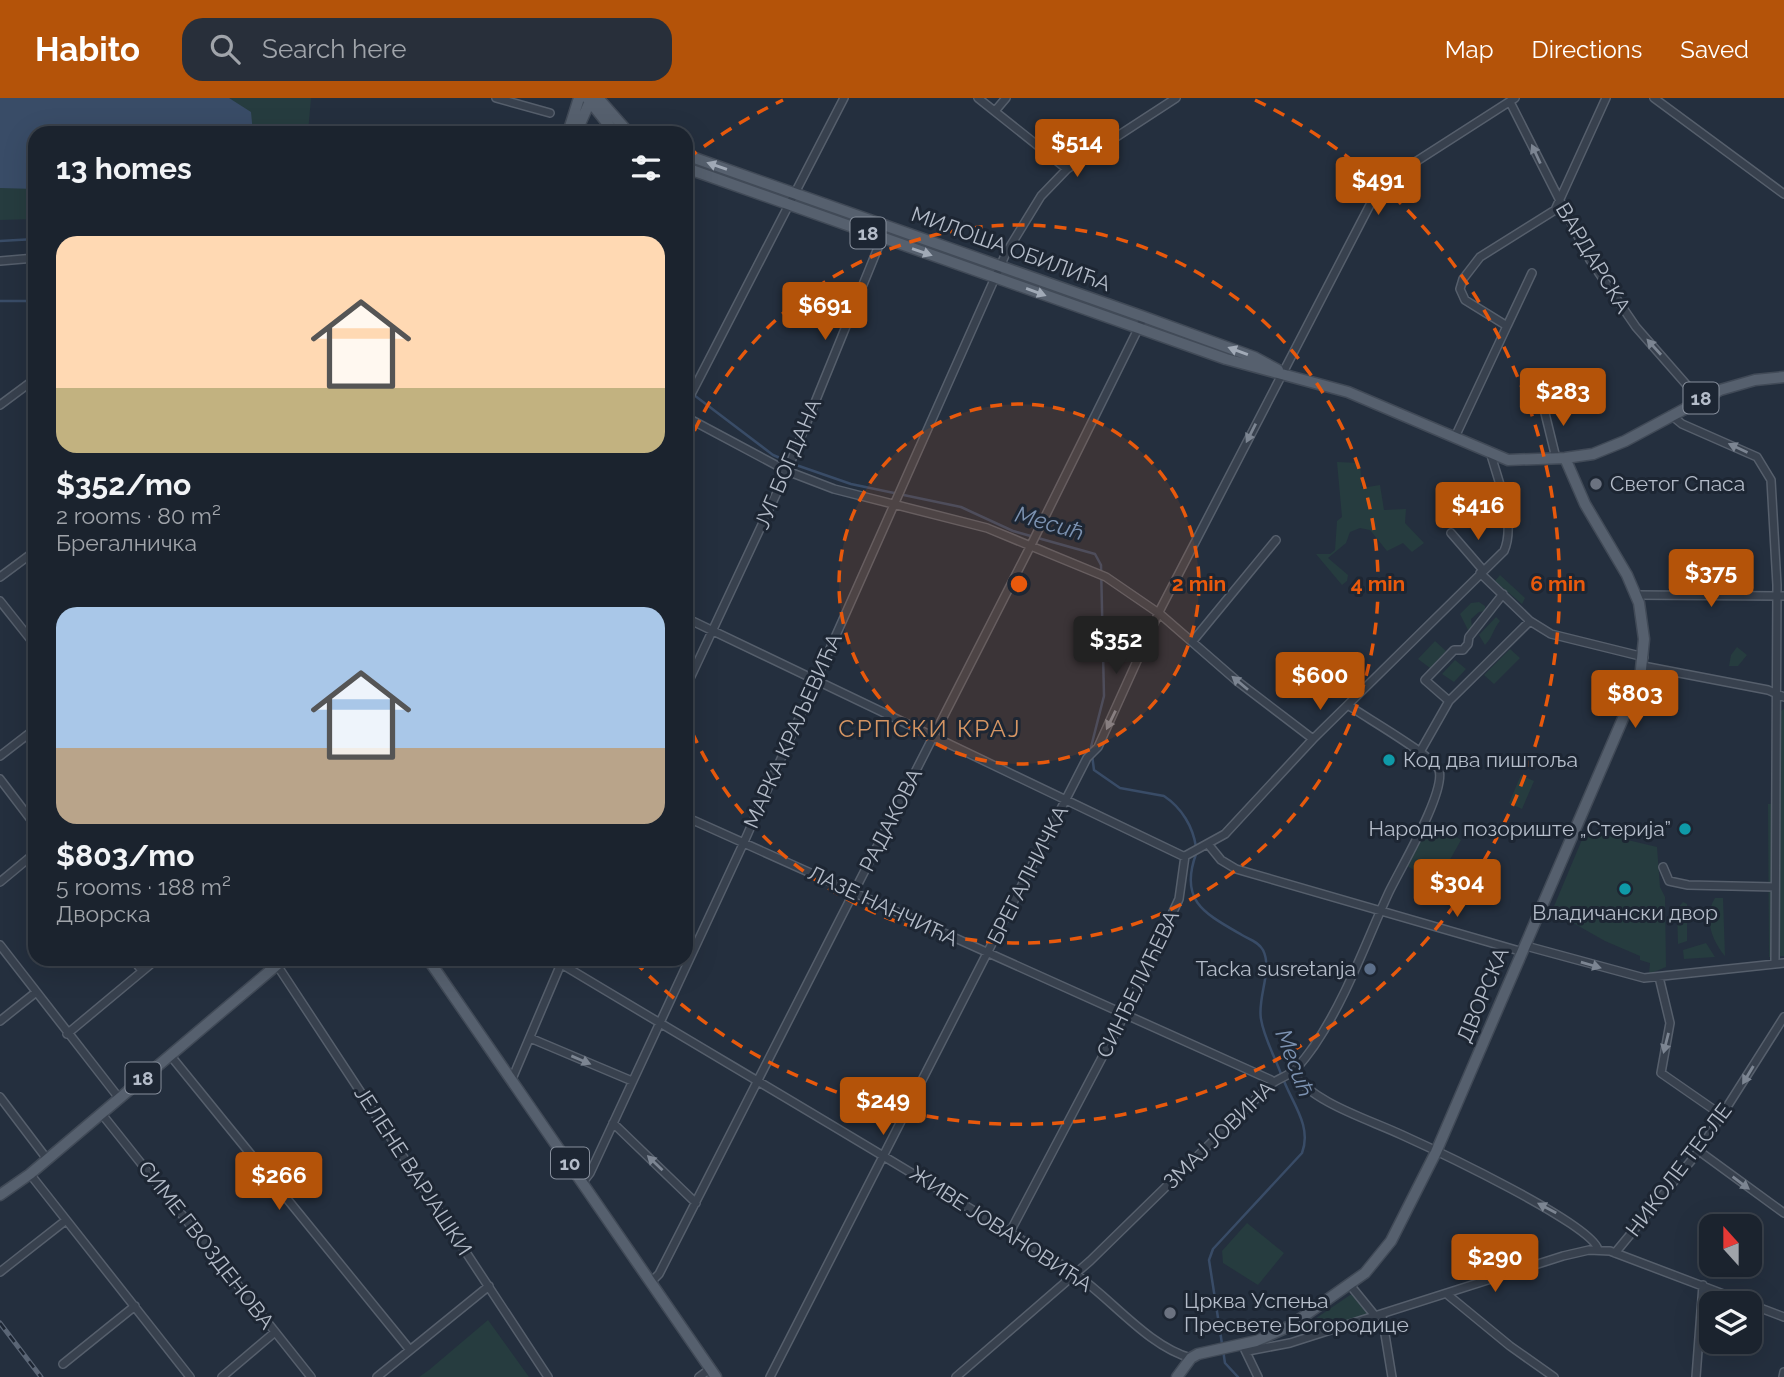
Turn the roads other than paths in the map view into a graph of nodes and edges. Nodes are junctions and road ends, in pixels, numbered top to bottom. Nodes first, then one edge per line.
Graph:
1 (496, 98) edge
2 (579, 98) edge
3 (844, 98) edge
4 (978, 98) edge
5 (1006, 98) edge
6 (1176, 98) edge
7 (1606, 98) edge
8 (1654, 98) edge
9 (592, 99) edge
10 (1512, 100) edge
11 (995, 111) junction
12 (550, 113) dead end
13 (570, 126) edge
14 (579, 126) edge
15 (610, 126) edge
16 (621, 126) edge
17 (693, 157) edge
18 (1067, 169) junction
19 (693, 171) edge
20 (794, 193) junction
21 (1784, 194) edge
22 (1560, 203) junction
23 (789, 205) junction
24 (882, 238) junction
25 (28, 259) edge
26 (0, 261) edge
27 (1000, 265) junction
28 (1532, 272) dead end
29 (994, 276) junction
30 (1144, 317) junction
31 (1507, 326) junction
32 (1139, 328) junction
33 (1282, 372) junction
34 (1784, 377) edge
35 (28, 384) edge
36 (693, 391) edge
37 (1699, 399) junction
38 (0, 405) edge
39 (1544, 405) dead end
40 (1671, 415) junction
41 (693, 421) edge
42 (1455, 437) junction
43 (1491, 455) junction
44 (1561, 458) junction
45 (788, 469) junction
46 (895, 500) junction
47 (1451, 533) dead end
48 (1276, 540) dead end
49 (1031, 544) junction
50 (28, 556) edge
51 (1481, 571) junction
52 (0, 577) edge
53 (1503, 594) junction
54 (1636, 595) junction
55 (1780, 596) edge
56 (0, 601) edge
57 (1160, 614) junction
58 (693, 621) edge
59 (1530, 621) junction
60 (713, 631) junction
61 (28, 636) edge
62 (1192, 642) junction
63 (1643, 662) junction
64 (693, 672) edge
65 (815, 680) junction
66 (1775, 693) junction
67 (1784, 697) edge
68 (1449, 701) junction
69 (1348, 705) junction
70 (28, 735) edge
71 (933, 737) junction
72 (1313, 739) junction
73 (1420, 752) junction
74 (0, 757) edge
75 (0, 779) edge
76 (1065, 801) junction
77 (28, 816) edge
78 (693, 820) edge
79 (744, 842) junction
80 (1205, 845) junction
81 (1185, 857) junction
82 (28, 859) edge
83 (1663, 867) dead end
84 (0, 882) edge
85 (1775, 887) junction
86 (854, 894) junction
87 (1382, 913) junction
88 (0, 944) edge
89 (1524, 949) junction
90 (693, 952) edge
91 (988, 955) junction
92 (1780, 963) edge
93 (138, 966) edge
94 (148, 966) edge
95 (276, 966) edge
96 (279, 966) edge
97 (433, 966) edge
98 (560, 966) edge
99 (568, 966) edge
100 (686, 966) edge
101 (142, 971) junction
102 (1659, 977) junction
103 (35, 993) junction
104 (1125, 1014) junction
105 (1784, 1017) edge
106 (0, 1021) edge
107 (660, 1023) junction
108 (67, 1034) junction
109 (530, 1038) junction
110 (170, 1055) junction
111 (1290, 1073) junction
112 (512, 1079) junction
113 (758, 1080) junction
114 (1274, 1080) junction
115 (632, 1081) junction
116 (0, 1097) edge
117 (119, 1098) junction
118 (101, 1113) junction
119 (1723, 1116) junction
120 (613, 1123) junction
121 (1699, 1151) junction
122 (1436, 1152) junction
123 (886, 1155) junction
124 (47, 1159) junction
125 (30, 1174) junction
126 (583, 1182) junction
127 (0, 1195) edge
128 (696, 1203) junction
129 (1784, 1213) edge
130 (65, 1221) junction
131 (1010, 1232) junction
132 (1598, 1250) junction
133 (1615, 1253) junction
134 (0, 1272) edge
135 (1075, 1273) junction
136 (651, 1282) junction
137 (1350, 1285) junction
138 (1703, 1285) junction
139 (489, 1286) junction
140 (1448, 1295) junction
141 (135, 1306) junction
142 (1379, 1316) junction
143 (1784, 1317) edge
144 (275, 1332) junction
145 (1276, 1333) junction
146 (1290, 1343) junction
147 (1231, 1347) junction
148 (410, 1350) junction
149 (1248, 1351) junction
150 (1191, 1358) junction
151 (63, 1364) dead end
152 (713, 1373) edge
153 (190, 1377) edge
154 (222, 1377) edge
155 (311, 1377) edge
156 (377, 1377) edge
157 (548, 1377) edge
158 (699, 1377) edge
159 (770, 1377) edge
160 (956, 1377) edge
161 (1177, 1377) edge
162 (1258, 1377) edge
163 (1392, 1377) edge
164 (1554, 1377) edge
165 (1696, 1377) edge

1 - 12 street
2 - 13 main road
3 - 20 street
4 - 11 street
5 - 11 street
6 - 18 street, МАРКА КРАЉЕВИЋА
7 - 22 street
8 - 21 street
9 - 14 main road
9 - 15 main road
9 - 16 main road
22 -> 10 street, ВАРДАРСКА
10 - 33 street, БРЕГАЛНИЧКА
11 - 18 street
20 -> 17 main road, МИЛОША ОБИЛИЋА / 18
18 - 27 street, МАРКА КРАЉЕВИЋА
19 - 23 main road, МИЛОША ОБИЛИЋА / 18
20 - 23 street
20 - 27 main road, МИЛОША ОБИЛИЋА / 18
22 - 31 street
37 -> 22 street, ВАРДАРСКА
23 - 24 main road, МИЛОША ОБИЛИЋА / 18
23 - 36 street
24 -> 29 main road, МИЛОША ОБИЛИЋА / 18
24 - 45 street, ЈУГ БОГДАНА
25 - 26 street
27 - 29 street, МАРКА КРАЉЕВИЋА
27 - 30 main road, МИЛОША ОБИЛИЋА / 18
28 - 31 street
29 -> 32 main road, МИЛОША ОБИЛИЋА / 18
29 - 46 street, МАРКА КРАЉЕВИЋА
30 - 32 street, РАДАКОВА
33 -> 30 main road, МИЛОША ОБИЛИЋА / 18
31 - 42 street
32 - 33 main road, МИЛОША ОБИЛИЋА / 18
32 - 49 street, РАДАКОВА
33 - 42 main road, МИЛОША ОБИЛИЋА / 18
33 -> 57 street, БРЕГАЛНИЧКА
34 - 37 main road, 18
35 - 38 street
37 - 40 main road, 18
39 - 44 street
40 - 44 main road, 18
55 -> 40 street
41 - 45 street
42 - 43 main road, 18
43 - 44 main road, 18
43 - 51 street
44 - 54 main road
45 - 46 street
45 - 60 street, ЈУГ БОГДАНА
46 - 49 street
46 - 65 street, МАРКА КРАЉЕВИЋА
47 - 51 street
48 - 62 street
49 - 57 street
49 - 71 street, РАДАКОВА
50 - 52 street
51 - 53 street
51 - 69 street
53 - 59 street
53 - 68 street
54 - 55 street
54 - 63 main road
55 - 66 street
56 - 61 street
57 - 62 street
57 -> 76 street, БРЕГАЛНИЧКА
58 - 60 street
59 - 63 street
59 - 68 street
60 - 64 street, ЈУГ БОГДАНА
60 - 65 street
72 -> 62 street
63 - 66 street
63 - 89 main road, ДВОРСКА
65 - 71 street
65 - 79 street, МАРКА КРАЉЕВИЋА
66 - 67 street
66 - 85 street
68 - 73 street
69 - 72 street
69 - 73 street
70 - 74 street
71 - 76 street
71 - 86 street, РАДАКОВА
72 - 80 street
73 - 87 street, ЗМАЈ ЈОВИНА
75 - 77 street
76 - 81 street
76 - 91 street, БРЕГАЛНИЧКА
78 - 79 street, ЛАЗЕ НАНЧИЋА
79 - 86 street, ЛАЗЕ НАНЧИЋА
79 - 90 street, МАРКА КРАЉЕВИЋА
80 - 81 street
80 - 87 street
81 - 104 street, СИНЂЕЛИЋЕВА
82 - 84 street
83 - 85 street
85 - 92 street
86 - 91 street, ЛАЗЕ НАНЧИЋА
86 - 113 street, РАДАКОВА
87 - 89 street
87 - 111 street, ЗМАЈ ЈОВИНА
88 - 103 street
89 -> 102 street
89 - 122 main road, ДВОРСКА
91 - 104 street, ЛАЗЕ НАНЧИЋА
91 - 123 street, БРЕГАЛНИЧКА
92 - 102 street
93 - 101 street
94 - 101 street
95 - 110 main road, 18
96 - 139 street, ЈЕЛЕНЕ ВАРЈАШКИ
97 - 112 main road, 10
98 - 109 street
99 - 107 street, ЖИВЕ ЈОВАНОВИЋА
100 - 107 street, МАРКА КРАЉЕВИЋА
101 - 108 street
102 -> 119 street
103 - 106 street
103 - 108 street
104 - 114 street, ЛАЗЕ НАНЧИЋА
104 - 131 street, СИНЂЕЛИЋЕВА
105 -> 119 street, НИКОЛЕ ТЕСЛЕ
107 - 113 street, ЖИВЕ ЈОВАНОВИЋА
107 - 115 street, МАРКА КРАЉЕВИЋА
108 - 117 street
109 - 112 street
109 -> 115 street
110 - 117 main road, 18
110 - 148 street
111 - 114 street, ЗМАЈ ЈОВИНА
111 - 122 street
112 - 126 main road, 10
113 - 123 street, ЖИВЕ ЈОВАНОВИЋА
113 - 128 street, РАДАКОВА
114 - 135 street, ЗМАЈ ЈОВИНА
115 - 120 street, МАРКА КРАЉЕВИЋА
116 - 124 street
117 - 118 main road, 18
118 - 124 main road, 18
118 - 144 street, СИМЕ ГВОЗДЕНОВА
119 - 121 street, НИКОЛЕ ТЕСЛЕ
120 - 126 street, МАРКА КРАЉЕВИЋА
128 -> 120 street
121 -> 129 street
121 - 133 street, НИКОЛЕ ТЕСЛЕ
132 -> 122 street
122 - 137 main road, ДВОРСКА
123 - 131 street, ЖИВЕ ЈОВАНОВИЋА
123 - 159 street, БРЕГАЛНИЧКА
124 - 125 main road, 18
125 - 127 main road, 18
125 - 130 street
126 - 136 main road, 10
128 - 136 street, РАДАКОВА
130 - 134 street
130 - 141 street
131 - 135 street, ЖИВЕ ЈОВАНОВИЋА
132 - 133 street, НИКОЛЕ ТЕСЛЕ
132 - 140 street, НИКОЛЕ ТЕСЛЕ
133 - 138 street
135 - 150 street, ЖИВЕ ЈОВАНОВИЋА
135 - 160 street, ЗМАЈ ЈОВИНА
136 - 152 main road, 10
137 - 142 street
137 - 145 main road, ДВОРСКА
138 - 143 street
138 - 165 street
139 - 148 street
139 - 157 street, ЈЕЛЕНЕ ВАРЈАШКИ
140 - 142 street, НИКОЛЕ ТЕСЛЕ
140 - 164 street
141 - 151 street
141 - 153 street
142 - 146 street, НИКОЛЕ ТЕСЛЕ
142 - 163 street
144 - 154 street
144 - 155 street, СИМЕ ГВОЗДЕНОВА
145 - 146 street
145 - 147 main road, ДВОРСКА
146 - 149 street, НИКОЛЕ ТЕСЛЕ
147 - 149 street
147 - 150 main road, ДВОРСКА
148 - 156 street
149 - 162 street
150 - 161 main road
152 - 158 street

